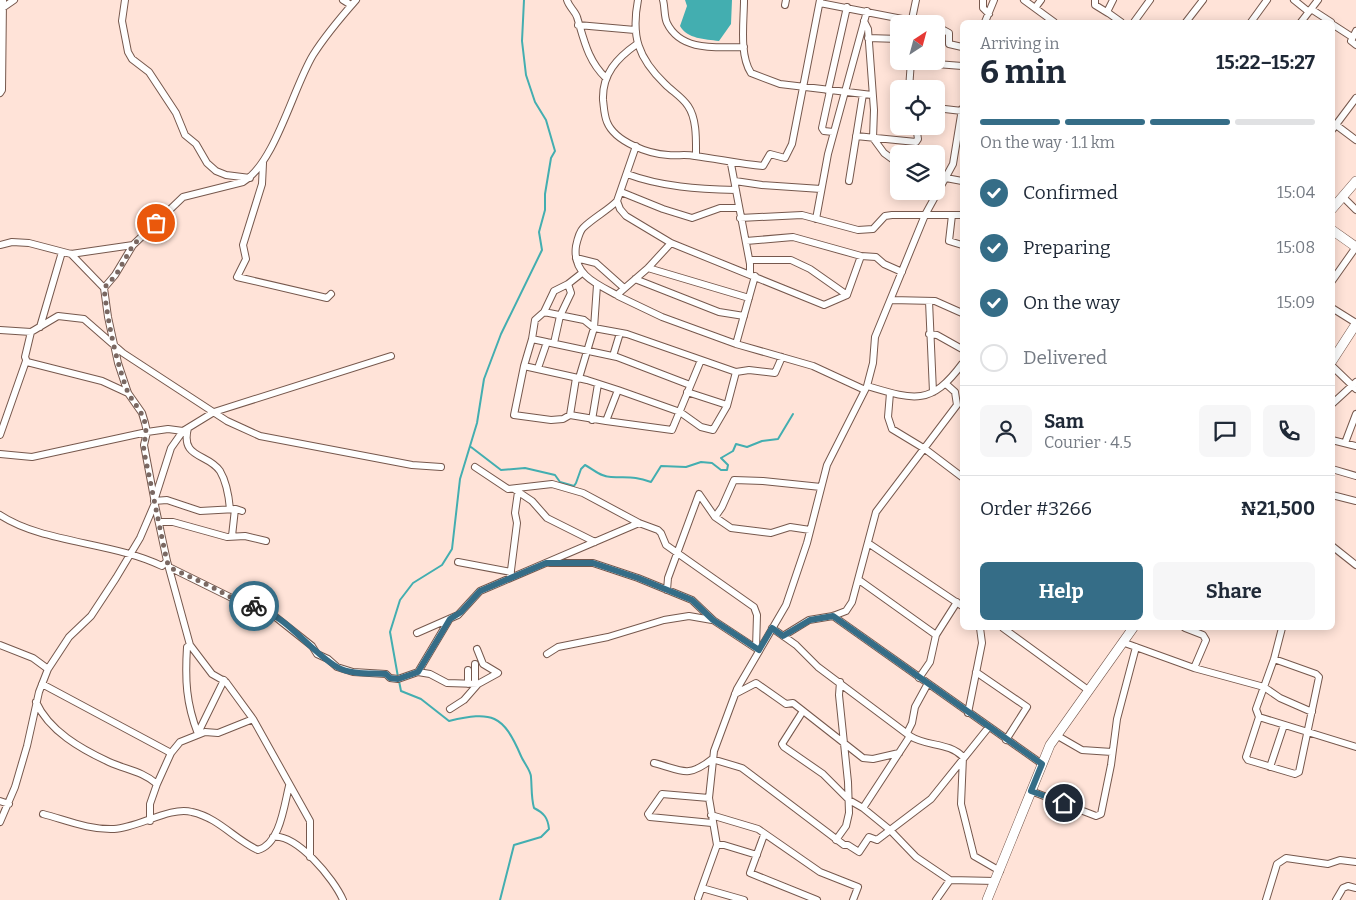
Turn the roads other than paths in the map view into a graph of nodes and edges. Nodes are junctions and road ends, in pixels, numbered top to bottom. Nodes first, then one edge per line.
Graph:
1 (3, 0) edge
2 (14, 0) edge
3 (125, 0) edge
4 (343, 0) edge
5 (567, 0) edge
6 (638, 0) edge
7 (663, 0) edge
8 (744, 0) edge
9 (916, 0) edge
10 (983, 0) edge
11 (994, 0) edge
12 (1024, 0) edge
13 (1041, 0) edge
14 (1095, 0) edge
15 (1113, 0) edge
16 (1150, 0) edge
17 (1203, 0) edge
18 (1267, 0) edge
19 (1294, 0) edge
20 (1318, 0) edge
21 (820, 1) edge
22 (354, 3) edge
23 (847, 8) junction
24 (1035, 8) junction
25 (1, 9) edge
26 (1310, 10) junction
27 (867, 11) junction
28 (989, 14) junction
29 (912, 15) edge
30 (890, 16) edge
31 (1109, 18) edge
32 (986, 20) edge
33 (1051, 20) edge
34 (1135, 20) edge
35 (1188, 20) edge
36 (1252, 20) edge
37 (1302, 20) edge
38 (1327, 20) edge
39 (864, 21) junction
40 (578, 25) junction
41 (1335, 25) edge
42 (635, 30) junction
43 (945, 30) edge
44 (1356, 31) edge
45 (1352, 37) junction
46 (868, 38) junction
47 (890, 39) edge
48 (637, 44) junction
49 (1356, 45) edge
50 (744, 47) junction
51 (960, 47) edge
52 (945, 64) edge
53 (960, 66) edge
54 (606, 78) junction
55 (803, 87) junction
56 (829, 91) junction
57 (0, 93) edge
58 (843, 93) junction
59 (863, 94) junction
60 (872, 95) junction
61 (1356, 98) edge
62 (945, 109) edge
63 (960, 110) edge
64 (960, 122) edge
65 (1335, 127) edge
66 (1335, 129) edge
67 (833, 132) junction
68 (917, 135) edge
69 (856, 136) junction
70 (873, 138) junction
71 (1356, 140) edge
72 (636, 146) junction
73 (696, 156) junction
74 (890, 157) edge
75 (264, 162) junction
76 (731, 164) junction
77 (626, 174) junction
78 (250, 178) junction
79 (946, 178) joint
80 (735, 181) junction
81 (849, 181) dead end
82 (1356, 181) edge
83 (960, 182) edge
84 (821, 189) junction
85 (736, 190) junction
86 (621, 192) junction
87 (1343, 197) junction
88 (932, 200) edge
89 (617, 201) junction
90 (1335, 206) edge
91 (738, 208) junction
92 (1356, 210) edge
93 (925, 214) junction
94 (952, 215) junction
95 (960, 216) edge
96 (740, 218) junction
97 (816, 219) junction
98 (1335, 232) edge
99 (746, 241) junction
100 (671, 243) junction
101 (960, 244) edge
102 (0, 245) edge
103 (133, 245) junction
104 (1356, 247) edge
105 (62, 252) junction
106 (70, 254) junction
107 (861, 256) junction
108 (576, 258) junction
109 (750, 260) junction
110 (648, 268) junction
111 (902, 272) junction
112 (582, 273) junction
113 (753, 275) junction
114 (1335, 277) edge
115 (635, 279) junction
116 (568, 284) junction
117 (597, 285) junction
118 (104, 288) junction
119 (624, 288) junction
120 (330, 294) dead end
121 (618, 295) junction
122 (847, 295) junction
123 (749, 298) junction
124 (891, 300) junction
125 (929, 301) junction
126 (1335, 310) edge
127 (544, 312) junction
128 (960, 312) edge
129 (560, 316) junction
130 (744, 316) junction
131 (1355, 326) edge
132 (40, 327) junction
133 (594, 328) junction
134 (0, 330) edge
135 (31, 332) junction
136 (620, 333) junction
137 (929, 334) junction
138 (532, 338) junction
139 (550, 342) junction
140 (736, 344) junction
141 (114, 346) junction
142 (960, 348) edge
143 (587, 350) junction
144 (391, 356) dead end
145 (612, 356) junction
146 (1335, 356) edge
147 (782, 357) junction
148 (701, 360) junction
149 (26, 361) junction
150 (524, 366) junction
151 (960, 366) edge
152 (538, 368) junction
153 (1335, 368) edge
154 (736, 372) junction
155 (577, 378) junction
156 (598, 384) junction
157 (946, 384) junction
158 (1355, 386) edge
159 (866, 388) junction
160 (689, 389) junction
161 (618, 390) junction
162 (933, 392) junction
163 (128, 393) junction
164 (890, 393) junction
165 (1335, 402) edge
166 (727, 405) junction
167 (960, 406) edge
168 (214, 412) junction
169 (680, 412) junction
170 (1356, 414) edge
171 (570, 415) junction
172 (592, 420) junction
173 (606, 421) junction
174 (186, 429) junction
175 (147, 432) junction
176 (0, 435) edge
177 (1335, 441) edge
178 (1345, 443) junction
179 (1356, 446) edge
180 (925, 449) junction
181 (0, 454) edge
182 (441, 467) dead end
183 (475, 467) dead end
184 (1335, 470) edge
185 (960, 475) edge
186 (1356, 476) edge
187 (821, 487) junction
188 (516, 491) junction
189 (1335, 496) edge
190 (154, 501) junction
191 (1356, 501) edge
192 (235, 510) junction
193 (0, 514) edge
194 (715, 517) junction
195 (159, 522) junction
196 (639, 523) junction
197 (810, 530) junction
198 (232, 536) junction
199 (266, 541) dead end
200 (596, 542) junction
201 (868, 543) junction
202 (1335, 548) edge
203 (677, 553) junction
204 (131, 554) junction
205 (167, 562) junction
206 (458, 562) dead end
207 (546, 563) junction
208 (1356, 564) edge
209 (171, 568) junction
210 (511, 575) junction
211 (859, 580) junction
212 (259, 586) dead end
213 (667, 590) junction
214 (960, 604) edge
215 (268, 611) junction
216 (833, 616) junction
217 (450, 619) junction
218 (713, 620) junction
219 (772, 628) junction
220 (980, 630) edge
221 (1006, 630) edge
222 (1131, 630) edge
223 (1190, 630) edge
224 (1281, 630) edge
225 (417, 632) dead end
226 (936, 635) junction
227 (783, 636) junction
228 (1122, 642) junction
229 (0, 645) edge
230 (190, 645) junction
231 (1136, 647) junction
232 (477, 649) dead end
233 (757, 649) junction
234 (547, 654) dead end
235 (1274, 659) junction
236 (475, 664) dead end
237 (1194, 668) junction
238 (48, 669) junction
239 (468, 670) dead end
240 (418, 672) junction
241 (976, 672) junction
242 (920, 678) junction
243 (224, 680) junction
244 (840, 682) junction
245 (42, 684) junction
246 (468, 684) junction
247 (477, 684) junction
248 (927, 684) junction
249 (1264, 687) junction
250 (1088, 690) junction
251 (735, 694) junction
252 (36, 702) junction
253 (450, 709) dead end
254 (803, 711) junction
255 (1312, 712) junction
256 (968, 713) junction
257 (1259, 717) junction
258 (253, 719) junction
259 (1284, 725) junction
260 (988, 728) junction
261 (1308, 732) junction
262 (198, 734) junction
263 (909, 734) junction
264 (1056, 735) junction
265 (1006, 740) junction
266 (843, 743) junction
267 (1356, 747) edge
268 (1112, 752) junction
269 (171, 753) junction
270 (899, 753) junction
271 (963, 757) junction
272 (712, 759) junction
273 (654, 763) dead end
274 (1042, 764) junction
275 (1270, 767) junction
276 (157, 784) junction
277 (289, 786) junction
278 (1031, 791) junction
279 (709, 798) junction
280 (849, 800) junction
281 (0, 801) edge
282 (9, 804) junction
283 (863, 808) junction
284 (42, 814) dead end
285 (711, 815) junction
286 (150, 821) junction
287 (0, 822) edge
288 (712, 823) junction
289 (890, 830) junction
290 (764, 835) junction
291 (277, 836) junction
292 (836, 840) junction
293 (717, 845) junction
294 (757, 855) junction
295 (310, 858) junction
296 (1356, 862) edge
297 (1000, 871) junction
298 (950, 880) junction
299 (995, 880) junction
300 (702, 888) junction
301 (1356, 888) edge
302 (698, 898) dead end
303 (808, 898) edge
304 (343, 900) edge
305 (744, 900) edge
306 (817, 900) edge
307 (853, 900) edge
308 (936, 900) edge
309 (987, 900) edge
310 (1266, 900) edge
311 (1336, 900) edge

1 - 25 street
2 - 25 street
3 - 78 street
4 - 22 street
5 - 40 street
6 - 42 street
7 - 50 street
8 - 50 street
9 - 29 street
10 - 28 street
11 - 28 street
12 - 24 street
13 - 24 street
14 - 31 street
15 - 31 street
16 - 34 street
17 - 35 street
18 - 36 street
19 - 26 street
20 - 26 street
21 - 23 street
21 - 55 street
22 - 75 street
23 - 27 street
23 - 56 street
24 - 33 street
25 - 57 street
26 - 37 street
26 - 38 street
27 - 30 street
27 - 39 street
28 - 32 street
39 - 46 street
39 - 58 street
40 - 42 street
40 - 54 street
41 - 45 street
42 - 48 street
43 - 51 street
44 - 45 street
45 - 49 street
46 - 47 street
46 - 60 street
48 - 54 street
48 - 73 street
50 - 55 street
52 - 53 street
54 - 72 street
55 - 56 street
55 - 76 street
56 - 58 street
56 - 67 street
58 - 59 street
58 - 67 street
59 - 60 street
59 - 69 street
60 - 70 street
61 - 65 street
62 - 63 street
64 - 79 street
66 - 71 street
67 - 84 street
68 - 70 street
69 - 70 street
69 - 81 street
70 - 74 street
72 - 73 street
72 - 77 street
73 - 76 street
75 - 78 street
75 - 120 street
76 - 80 street
77 - 85 street
77 - 86 street
78 - 103 street
79 - 83 street
80 - 84 street
80 - 85 street
82 - 87 street
84 - 97 street
85 - 91 street
86 - 89 street
86 - 91 street
87 - 90 street
87 - 92 street
88 - 93 street
89 - 100 street
89 - 108 street
91 - 96 street
93 - 94 street
93 - 97 street
93 - 111 street
94 - 95 street
94 - 101 street
96 - 97 street
96 - 99 street
98 - 104 street
99 - 107 street
99 - 109 street
100 - 110 street
100 - 113 street
102 - 105 street
103 - 106 street
103 - 118 street
104 - 114 street
105 - 106 street
105 - 132 street
106 - 118 street
107 - 111 street
107 - 122 street
108 - 112 street
108 - 119 street
109 - 113 street
109 - 122 street
110 - 115 street
110 - 123 street
111 - 124 street
112 - 116 street
112 - 117 street
113 - 122 street
113 - 123 street
115 - 119 street
115 - 130 street
116 - 127 street
116 - 129 street
117 - 121 street
117 - 133 street
118 - 141 street
119 - 121 street
121 - 140 street
123 - 130 street
124 - 125 street
124 - 159 street
125 - 128 street
125 - 137 street
126 - 131 street
127 - 129 street
127 - 138 street
129 - 133 street
129 - 139 street
130 - 140 street
131 - 146 street
132 - 135 street
132 - 141 street
133 - 136 street
133 - 143 street
134 - 135 street
135 - 149 street
136 - 145 street
136 - 148 street
137 - 142 street
137 - 162 street
138 - 139 street
138 - 150 street
139 - 143 street
139 - 152 street
140 - 147 street
141 - 163 street
141 - 168 street
143 - 145 street
143 - 155 street
144 - 168 street
145 - 160 street
147 - 154 street
147 - 159 street
148 - 154 street
148 - 160 street
149 - 163 street
149 - 176 street
150 - 152 street
150 - 171 street
151 - 157 street
152 - 155 street
153 - 158 street
154 - 166 street
155 - 156 street
155 - 171 street
156 - 161 street
156 - 172 street
157 - 162 street
157 - 167 street
158 - 165 street
159 - 164 street
159 - 187 street
160 - 166 street
160 - 169 street
161 - 169 street
161 - 173 street
162 - 164 street
163 - 175 street
164 - 180 street
166 - 169 street
167 - 180 street
168 - 174 street
168 - 182 street
169 - 173 street
170 - 178 street
171 - 172 street
172 - 173 street
174 - 175 street
174 - 190 street
174 - 192 street
175 - 181 street
175 - 190 street
177 - 178 street
178 - 179 street
180 - 185 street
180 - 201 street
183 - 188 street
184 - 186 street
187 - 194 street
187 - 197 street
188 - 196 street
188 - 200 street
188 - 210 street
189 - 191 street
190 - 192 street
190 - 195 street
190 - 204 street
192 - 198 street
193 - 204 street
194 - 197 street
194 - 203 street
195 - 198 street
195 - 205 street
196 - 200 street
196 - 203 street
197 - 219 street
198 - 199 street
200 - 207 street
201 - 211 street
201 - 214 street
202 - 208 street
203 - 213 street
203 - 233 street
204 - 205 street
204 - 238 street
205 - 209 street
206 - 210 street
207 - 210 street
207 - 213 street
209 - 215 street
209 - 230 street
210 - 217 street
211 - 216 street
211 - 226 street
212 - 215 street
213 - 218 street
214 - 226 street
215 - 240 street
216 - 227 street
216 - 242 street
217 - 225 street
217 - 240 street
218 - 233 street
218 - 234 street
219 - 227 street
219 - 233 street
220 - 241 street
221 - 250 street
222 - 228 street
223 - 237 street
224 - 235 street
226 - 242 street
227 - 244 street
228 - 231 street
228 - 250 street
229 - 238 street
230 - 243 street
230 - 262 street
231 - 237 street
231 - 268 street
232 - 247 street
233 - 251 street
235 - 249 street
235 - 255 street
236 - 247 street
237 - 249 street
238 - 245 street
239 - 246 street
240 - 246 street
241 - 256 street
241 - 265 street
242 - 248 street
243 - 258 street
243 - 262 street
244 - 263 street
244 - 266 street
245 - 252 street
245 - 269 street
246 - 247 street
247 - 253 street
248 - 256 street
248 - 263 street
249 - 255 street
249 - 257 street
250 - 264 street
251 - 254 street
251 - 272 street
252 - 276 street
252 - 282 street
254 - 266 street
254 - 280 street
255 - 261 street
256 - 260 street
257 - 259 street
257 - 275 street
258 - 262 street
258 - 277 street
259 - 261 street
259 - 275 street
260 - 265 street
260 - 271 street
261 - 267 street
261 - 275 street
262 - 269 street
263 - 270 street
263 - 271 street
264 - 268 street
264 - 274 street
265 - 274 street
266 - 270 street
266 - 280 street
268 - 278 street
269 - 276 street
270 - 283 street
271 - 289 street
271 - 297 street
272 - 273 street
272 - 279 street
272 - 292 street
274 - 278 street
276 - 286 street
277 - 291 street
277 - 295 street
278 - 297 street
279 - 285 street
279 - 288 street
280 - 283 street
280 - 292 street
281 - 282 street
282 - 287 street
283 - 289 street
284 - 286 street
285 - 288 street
285 - 290 street
286 - 291 street
288 - 293 street
289 - 292 street
289 - 298 street
290 - 294 street
290 - 307 street
291 - 295 street
293 - 294 street
293 - 300 street
294 - 303 street
295 - 304 street
296 - 310 street
297 - 299 street
298 - 299 street
298 - 308 street
299 - 309 street
300 - 302 street
300 - 305 street
301 - 311 street
303 - 306 street

